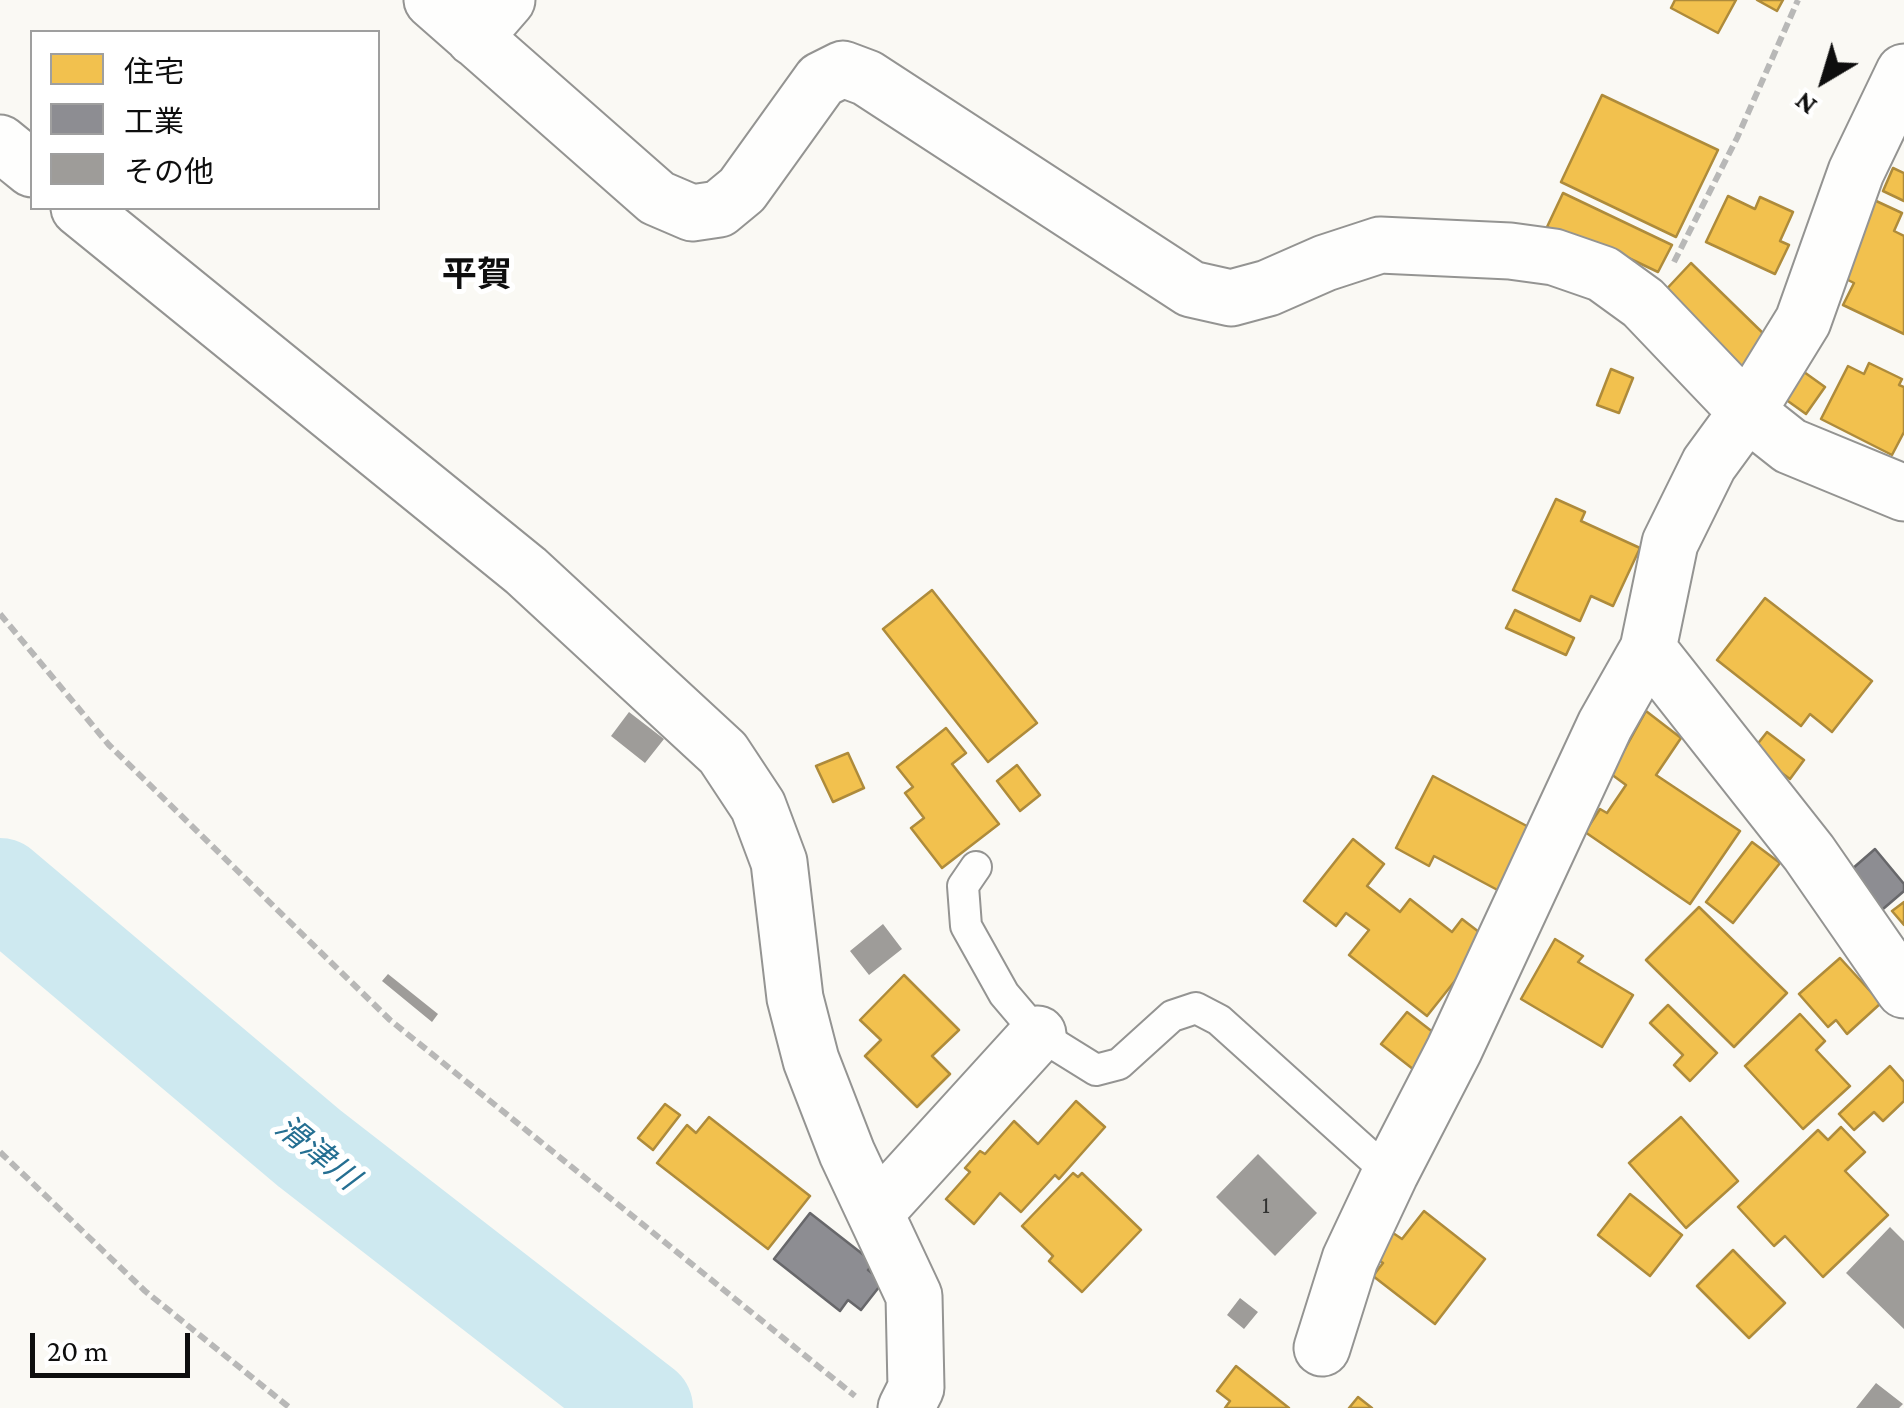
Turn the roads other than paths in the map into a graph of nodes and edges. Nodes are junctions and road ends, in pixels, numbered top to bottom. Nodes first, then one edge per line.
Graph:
1 (432, 0) edge
2 (490, 19) edge
3 (1904, 72) edge
4 (0, 143) edge
5 (30, 168) edge
6 (81, 210) edge
7 (1747, 412) junction
8 (1904, 494) edge
9 (1648, 649) junction
10 (976, 867) dead end
11 (1904, 990) edge
12 (1038, 1034) junction
13 (1390, 1174) junction
14 (876, 1212) junction
15 (1322, 1348) dead end
16 (882, 1403) edge

1 - 2 street
2 - 7 street
3 - 7 street
4 - 5 street
6 - 14 street
7 - 8 street
7 - 9 street
9 - 11 street
9 - 13 street
10 - 12 lane
12 - 13 lane
12 - 14 street
13 - 15 street
14 - 16 street

